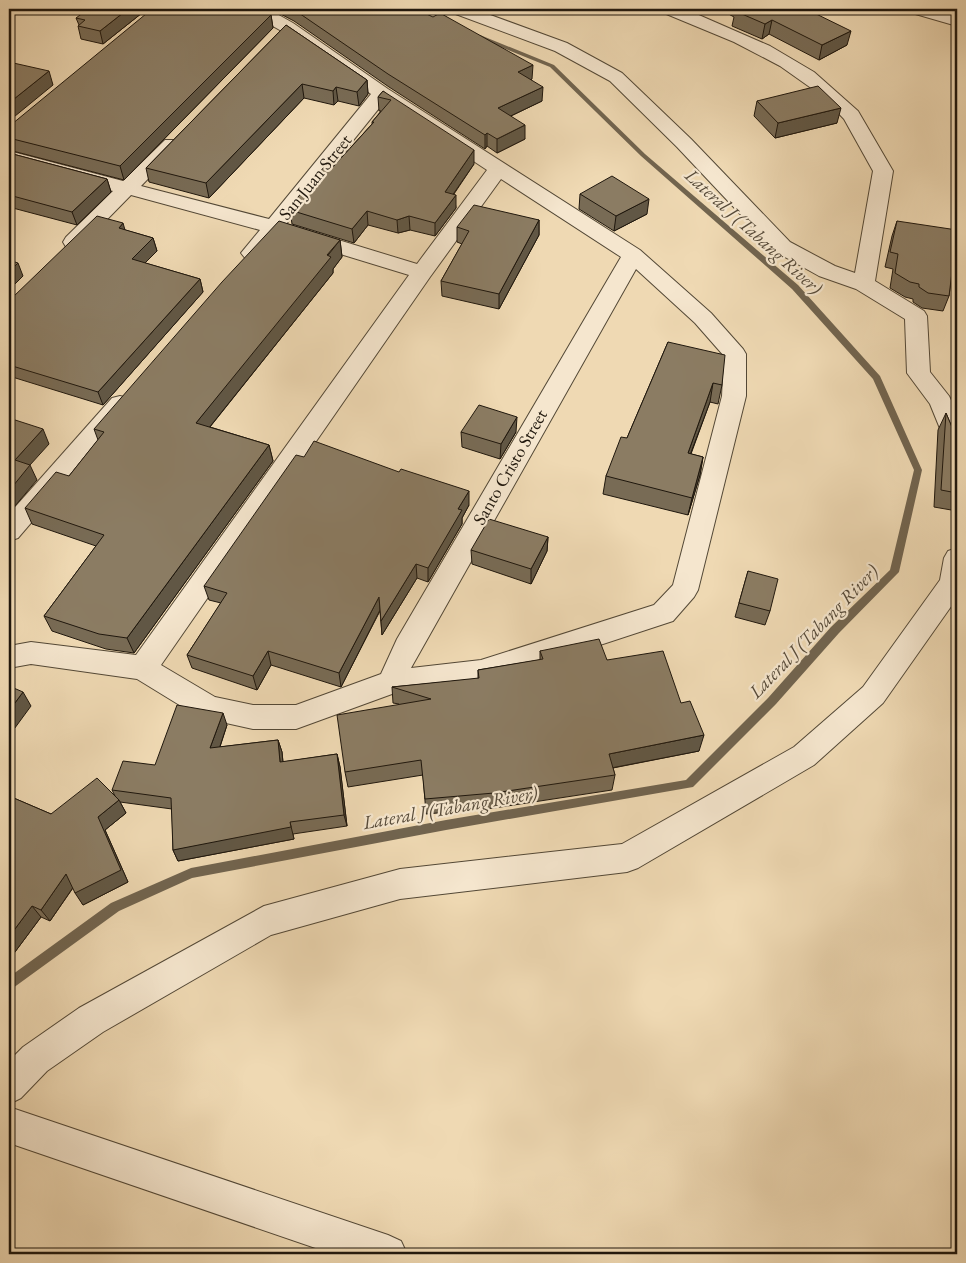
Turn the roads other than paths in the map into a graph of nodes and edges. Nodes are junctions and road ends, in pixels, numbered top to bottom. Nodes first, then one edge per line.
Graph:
1 (247, 9) edge
2 (459, 9) edge
3 (670, 9) edge
4 (918, 9) edge
5 (957, 21) edge
6 (287, 27) junction
7 (273, 41) edge
8 (382, 94) junction
9 (184, 132) edge
10 (9, 156) edge
11 (498, 169) junction
12 (128, 189) junction
13 (274, 228) junction
14 (633, 255) junction
15 (58, 256) edge
16 (235, 272) edge
17 (422, 272) junction
18 (864, 284) junction
19 (132, 390) edge
20 (957, 442) edge
21 (9, 531) edge
22 (957, 558) edge
23 (9, 656) edge
24 (143, 668) junction
25 (391, 682) junction
26 (9, 1086) edge
27 (9, 1125) edge
28 (388, 1254) edge

1 - 6 street
2 - 18 street
3 - 18 street
4 - 5 street
6 - 7 street
6 - 8 street
8 - 11 street
8 - 13 street, San Juan Street
9 - 12 street
10 - 12 street
11 - 14 street
11 - 17 street
12 - 13 street
12 - 15 street
13 - 16 street, San Juan Street
13 - 17 street
14 - 25 street, Santo Cristo Street
14 - 25 street
17 - 24 street
18 - 20 street
19 - 21 street
22 - 26 street
23 - 24 street
24 - 25 street
27 - 28 street

